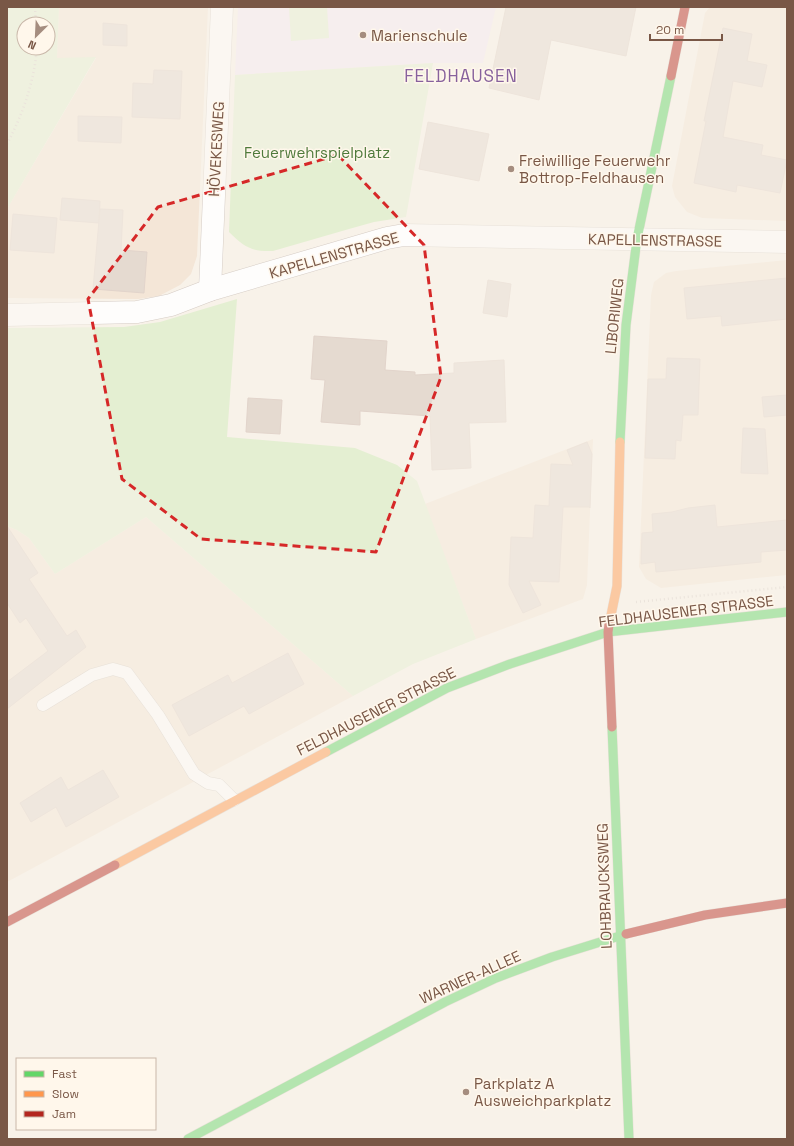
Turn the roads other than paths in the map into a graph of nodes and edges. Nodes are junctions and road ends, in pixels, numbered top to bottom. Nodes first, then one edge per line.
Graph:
1 (222, 7) edge
2 (685, 7) edge
3 (637, 239) junction
4 (787, 242) edge
5 (210, 290) junction
6 (7, 315) edge
7 (787, 612) edge
8 (608, 632) junction
9 (43, 705) dead end
10 (234, 800) junction
11 (787, 903) edge
12 (7, 922) edge
13 (621, 935) junction
14 (188, 1139) edge
15 (629, 1139) edge

1 - 5 street, HÖVEKESWEG
2 - 3 street, LIBORIWEG
3 - 4 street, KAPELLENSTRASSE
3 - 5 street, KAPELLENSTRASSE
3 - 8 street, LIBORIWEG
5 - 6 street, KAPELLENSTRASSE
7 - 8 street, FELDHAUSENER STRASSE
8 - 10 street, FELDHAUSENER STRASSE
8 - 13 street, LOHBRAUCKSWEG
9 - 10 lane
10 - 12 street, FELDHAUSENER STRASSE
11 - 13 street, WARNER-ALLEE
13 - 14 street, WARNER-ALLEE
13 - 15 street, LOHBRAUCKSWEG

